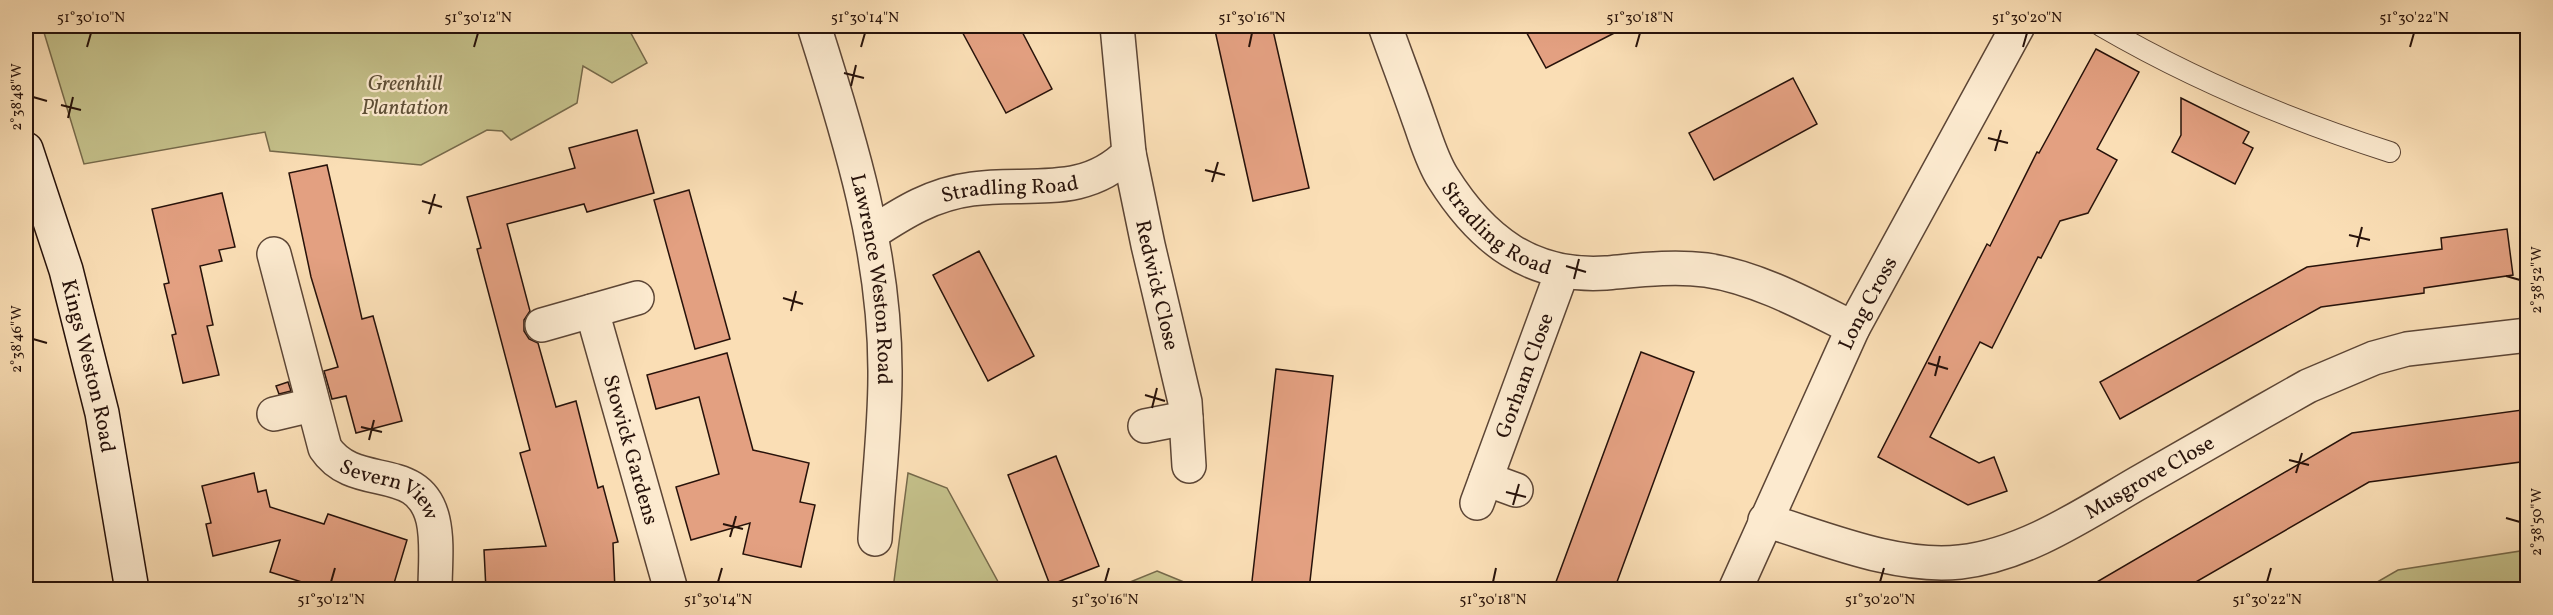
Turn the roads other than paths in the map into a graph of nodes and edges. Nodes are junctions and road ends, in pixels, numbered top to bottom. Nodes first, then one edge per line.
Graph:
1 (814, 26) edge
2 (1117, 26) edge
3 (1385, 26) edge
4 (2018, 26) edge
5 (2102, 26) edge
6 (26, 149) edge
7 (2390, 152) dead end
8 (1129, 153) junction
9 (872, 233) junction
10 (273, 254) dead end
11 (1562, 272) junction
12 (637, 298) dead end
13 (592, 311) junction
14 (542, 325) dead end
15 (1853, 328) junction
16 (2528, 335) edge
17 (312, 405) junction
18 (274, 414) dead end
19 (1186, 418) junction
20 (1145, 426) dead end
21 (1189, 466) dead end
22 (1493, 491) dead end
23 (1765, 520) junction
24 (875, 539) dead end
25 (132, 590) edge
26 (435, 590) edge
27 (670, 590) edge
28 (1735, 590) edge

1 - 9 street, Lawrence Weston Road
2 - 8 street
3 - 11 street, Stradling Road
4 - 15 street, Long Cross
5 - 7 lane
6 - 25 street, Kings Weston Road
8 - 9 street, Stradling Road
8 - 19 street, Redwick Close
9 - 24 street, Lawrence Weston Road
10 - 17 street, Severn View
11 - 15 street, Stradling Road
11 - 22 street, Gorham Close
12 - 13 street
13 - 14 street
13 - 27 street, Stowick Gardens
15 - 23 street, Long Cross
16 - 23 street, Musgrove Close
17 - 18 street
17 - 26 street, Severn View
19 - 20 street
19 - 21 street, Redwick Close
23 - 28 street, Long Cross

